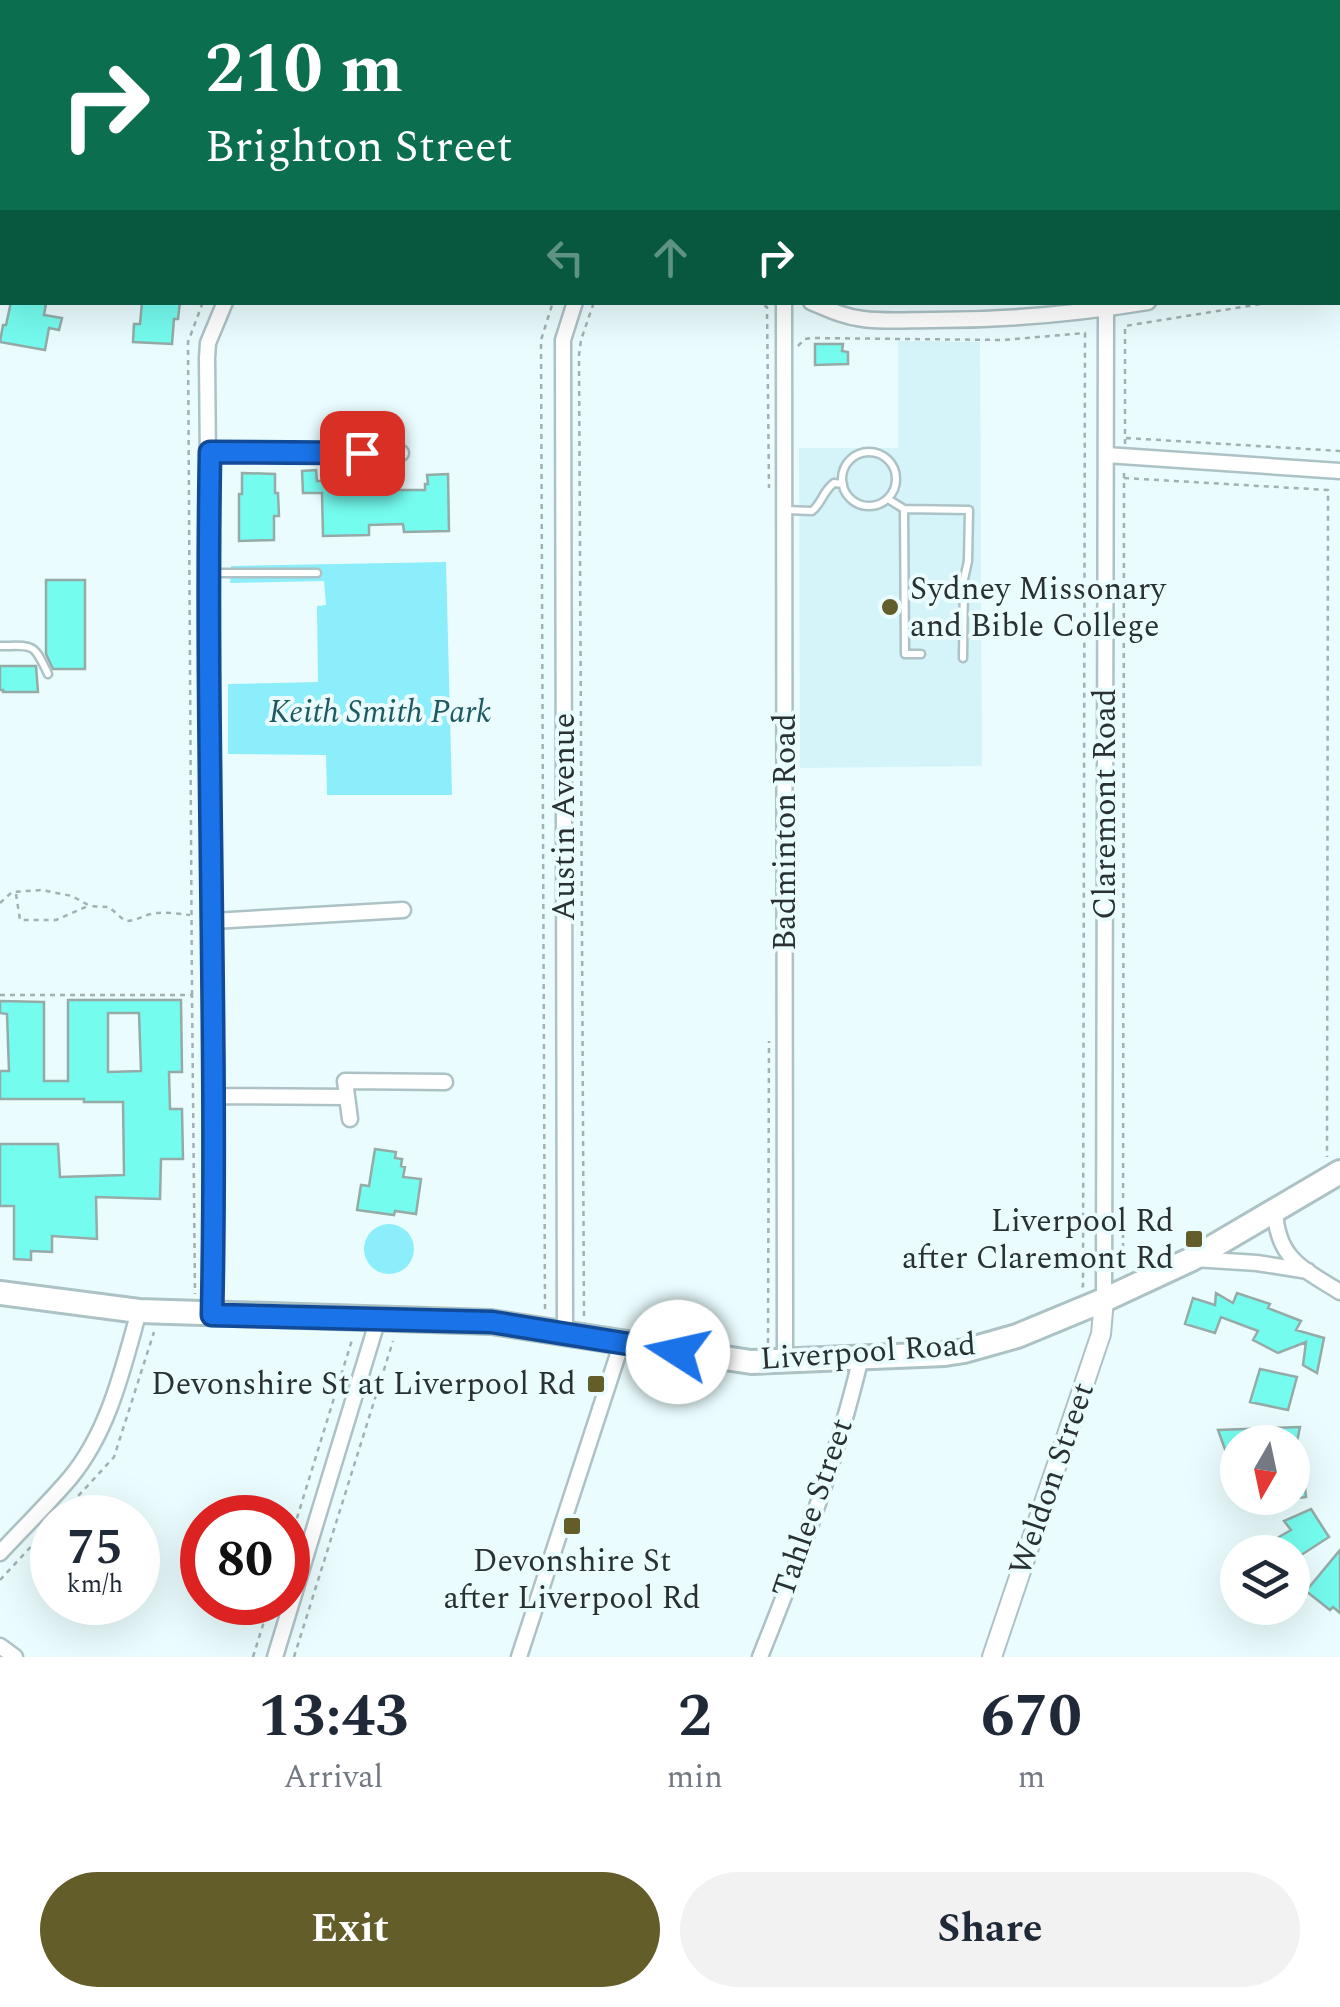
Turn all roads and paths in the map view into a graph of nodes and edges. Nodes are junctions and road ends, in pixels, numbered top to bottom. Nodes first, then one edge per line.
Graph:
1 (202, 305) edge
2 (224, 305) edge
3 (553, 305) edge
4 (574, 305) edge
5 (593, 305) edge
6 (784, 305) edge
7 (819, 305) edge
8 (945, 305) edge
9 (1130, 305) edge
10 (1254, 305) edge
11 (1106, 309) junction
12 (941, 320) junction
13 (797, 348) dead end
14 (1340, 451) edge
15 (210, 452) junction
16 (401, 453) dead end
17 (1106, 455) junction
18 (1340, 471) edge
19 (843, 484) junction
20 (888, 499) junction
21 (904, 509) junction
22 (785, 510) junction
23 (208, 572) junction
24 (317, 573) dead end
25 (0, 646) edge
26 (921, 654) dead end
27 (964, 658) dead end
28 (48, 674) dead end
29 (15, 892) junction
30 (0, 903) edge
31 (90, 906) junction
32 (403, 910) dead end
33 (191, 915) junction
34 (212, 921) junction
35 (0, 995) edge
36 (192, 995) junction
37 (445, 1082) dead end
38 (214, 1096) junction
39 (347, 1097) junction
40 (350, 1119) dead end
41 (1333, 1164) edge
42 (1275, 1210) junction
43 (1192, 1259) junction
44 (1123, 1269) dead end
45 (1308, 1271) junction
46 (1097, 1292) junction
47 (1340, 1292) edge
48 (0, 1293) edge
49 (195, 1295) dead end
50 (139, 1311) junction
51 (546, 1311) dead end
52 (212, 1315) junction
53 (584, 1318) dead end
54 (378, 1320) junction
55 (565, 1333) junction
56 (352, 1340) dead end
57 (393, 1341) dead end
58 (622, 1342) junction
59 (861, 1357) junction
60 (785, 1361) junction
61 (304, 1495) edge
62 (30, 1548) edge
63 (0, 1553) edge
64 (0, 1580) edge
65 (263, 1625) edge
66 (0, 1646) edge
67 (16, 1657) edge
68 (253, 1657) edge
69 (275, 1657) edge
70 (294, 1657) edge
71 (519, 1657) edge
72 (760, 1657) edge
73 (992, 1657) edge

1 - 33 path
2 - 15 street
3 - 51 path
4 - 55 street, Austin Avenue
5 - 53 path
6 - 22 street, Badminton Road
7 - 12 street
8 - 12 street
9 - 11 street
10 - 14 path
11 - 12 street
11 - 17 street, Claremont Road
13 - 46 path
15 - 16 street
15 - 23 street
17 - 18 street
17 - 46 street, Claremont Road
19 - 20 lane
19 - 20 lane
19 - 22 lane
20 - 21 lane
21 - 26 lane
21 - 27 lane
22 - 60 street, Badminton Road
23 - 24 lane
23 - 34 street
25 - 28 lane
29 - 30 path
29 - 31 path
29 - 31 path
31 - 33 path
32 - 34 street
33 - 36 path
34 - 38 street
35 - 36 path
36 - 49 path
37 - 39 street
38 - 39 street
38 - 52 street
39 - 40 street
41 - 42 highway, Liverpool Road
41 - 44 path
42 - 43 highway, Liverpool Road
42 - 45 street
43 - 45 street
43 - 46 highway, Liverpool Road
45 - 47 street
46 - 59 highway, Liverpool Road
46 - 73 street, Weldon Street
48 - 50 highway, Liverpool Road
50 - 52 highway, Liverpool Road
50 - 63 street
52 - 54 highway, Liverpool Road
54 - 55 highway, Liverpool Road
54 - 69 street
55 - 58 highway, Liverpool Road
56 - 61 path
57 - 70 path
58 - 60 highway, Liverpool Road
58 - 71 street
59 - 60 highway, Liverpool Road
59 - 72 street, Tahlee Street
62 - 64 path
65 - 68 path
66 - 67 street

